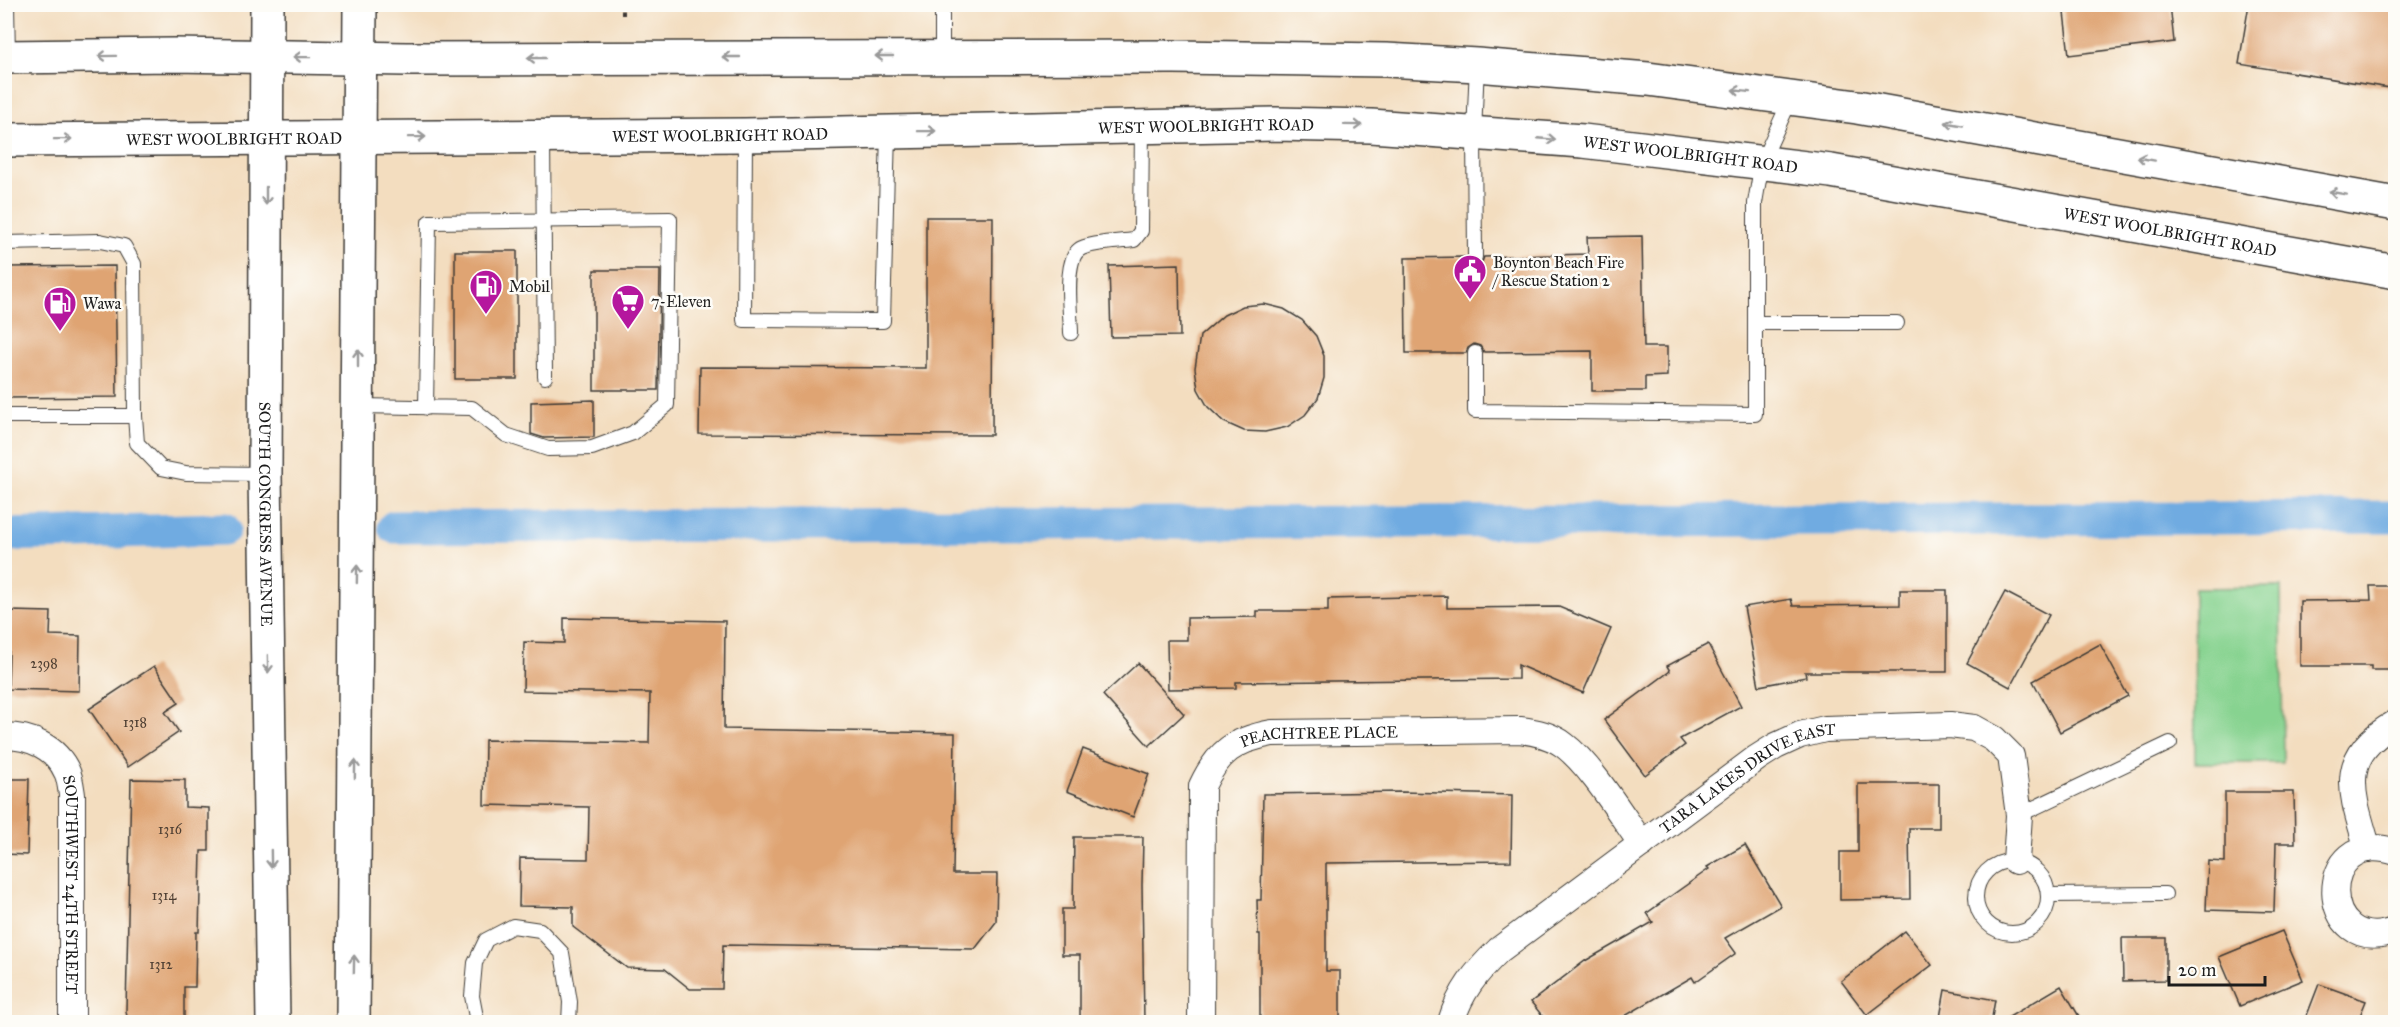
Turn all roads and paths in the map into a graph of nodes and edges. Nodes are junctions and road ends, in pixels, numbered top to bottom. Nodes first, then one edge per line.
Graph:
1 (7, 4) edge
2 (267, 4) edge
3 (360, 4) edge
4 (623, 4) edge
5 (942, 4) edge
6 (623, 15) dead end
7 (942, 56) junction
8 (6, 57) edge
9 (266, 57) junction
10 (360, 58) junction
11 (1477, 65) junction
12 (1791, 98) junction
13 (1142, 126) junction
14 (888, 132) junction
15 (1474, 133) junction
16 (745, 135) junction
17 (358, 137) junction
18 (543, 137) junction
19 (266, 138) junction
20 (4, 140) edge
21 (1762, 162) junction
22 (2396, 204) edge
23 (545, 221) junction
24 (4, 243) edge
25 (1475, 257) dead end
26 (2396, 272) edge
27 (1756, 323) junction
28 (1897, 323) dead end
29 (1071, 333) dead end
30 (1475, 352) dead end
31 (545, 377) dead end
32 (358, 406) junction
33 (426, 408) junction
34 (4, 416) edge
35 (135, 416) junction
36 (265, 474) junction
37 (2396, 723) edge
38 (4, 736) edge
39 (2170, 742) dead end
40 (2019, 815) junction
41 (1642, 843) junction
42 (2368, 849) junction
43 (2396, 852) edge
44 (2016, 861) junction
45 (2165, 894) dead end
46 (2048, 895) junction
47 (2396, 930) edge
48 (72, 1023) edge
49 (273, 1023) edge
50 (353, 1023) edge
51 (477, 1023) edge
52 (569, 1023) edge
53 (1202, 1023) edge
54 (1451, 1023) edge

1 - 8 lane
2 - 9 main road, SOUTH CONGRESS AVENUE
3 - 10 main road
4 - 6 path
5 - 7 lane
7 -> 10 main road
7 - 11 main road
9 -> 8 main road
10 -> 9 main road
9 - 19 main road, SOUTH CONGRESS AVENUE
10 - 17 main road
12 -> 11 main road
11 - 15 lane
12 - 21 lane
22 -> 12 main road
14 -> 13 main road, WEST WOOLBRIGHT ROAD
13 -> 15 main road, WEST WOOLBRIGHT ROAD
13 - 29 lane
14 - 16 main road, WEST WOOLBRIGHT ROAD
14 - 16 lane
15 -> 21 main road, WEST WOOLBRIGHT ROAD
15 - 25 lane
16 - 18 main road, WEST WOOLBRIGHT ROAD
17 -> 18 main road, WEST WOOLBRIGHT ROAD
17 - 19 main road, WEST WOOLBRIGHT ROAD
32 -> 17 main road
18 - 23 lane
20 -> 19 main road, WEST WOOLBRIGHT ROAD
19 -> 36 main road, SOUTH CONGRESS AVENUE
21 - 26 main road, WEST WOOLBRIGHT ROAD
21 - 27 lane
23 - 31 lane
23 - 33 lane
23 - 33 lane
24 - 35 lane
27 - 28 lane
27 - 30 lane
32 - 33 lane
50 -> 32 main road
34 - 35 lane
35 - 36 lane
36 -> 49 main road, SOUTH CONGRESS AVENUE
37 - 42 street
38 - 48 street, SOUTHWEST 24TH STREET
39 - 40 lane
40 - 41 street, TARA LAKES DRIVE EAST
40 - 44 street, TARA LAKES DRIVE EAST
41 - 53 street, PEACHTREE PLACE
41 - 54 street, TARA LAKES DRIVE EAST
42 - 43 street
42 - 47 street
44 - 46 lane
44 - 46 lane
45 - 46 lane
51 - 52 lane

